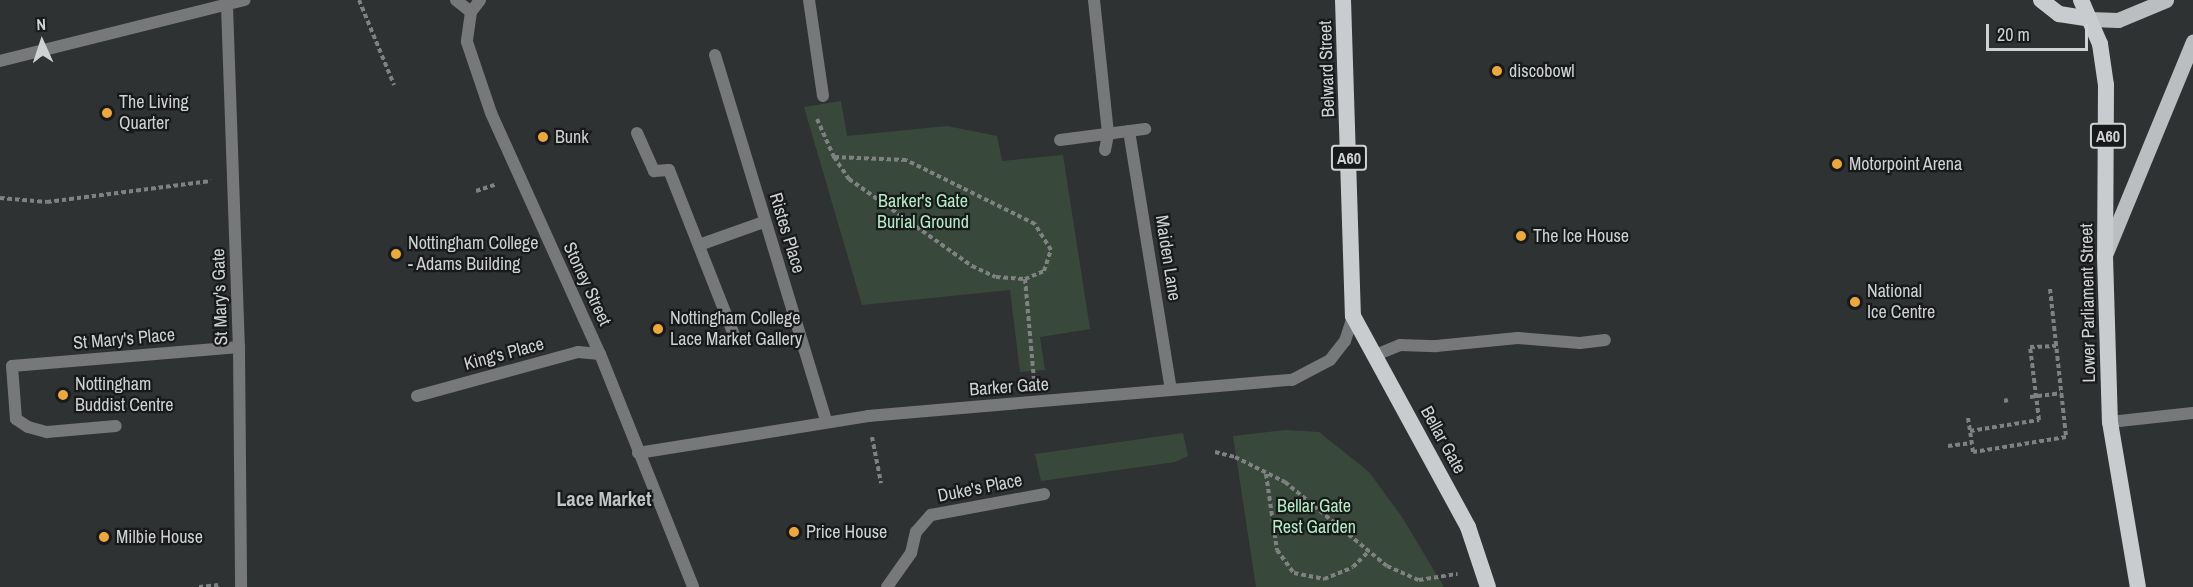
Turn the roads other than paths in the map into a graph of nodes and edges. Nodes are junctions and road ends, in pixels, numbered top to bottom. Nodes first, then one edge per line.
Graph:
1 (244, 0) edge
2 (456, 0) edge
3 (480, 0) edge
4 (809, 0) edge
5 (1094, 0) edge
6 (1343, 0) edge
7 (2042, 0) edge
8 (2081, 0) edge
9 (2166, 0) edge
10 (227, 6) junction
11 (471, 12) junction
12 (2089, 19) junction
13 (2193, 41) edge
14 (715, 55) dead end
15 (0, 61) edge
16 (823, 96) road end
17 (1145, 129) dead end
18 (1129, 131) junction
19 (637, 133) dead end
20 (1108, 134) junction
21 (1060, 140) dead end
22 (1105, 150) dead end
23 (764, 222) junction
24 (699, 245) junction
25 (2105, 256) junction
26 (1353, 316) junction
27 (736, 340) dead end
28 (1605, 340) dead end
29 (239, 348) junction
30 (600, 354) junction
31 (1373, 356) junction
32 (1171, 390) junction
33 (417, 396) dead end
34 (2193, 413) edge
35 (826, 421) junction
36 (2110, 422) junction
37 (116, 426) dead end
38 (638, 453) junction
39 (1044, 494) dead end
40 (241, 587) edge
41 (693, 587) edge
42 (887, 587) edge
43 (1488, 587) edge
44 (2138, 587) edge

1 - 10 street
2 - 11 street
3 - 11 street
4 - 16 street
5 - 20 street
6 - 26 highway, Belward Street / A60
7 - 12 highway
8 - 12 highway, Lower Parliament Street / A60
9 - 12 main road
10 - 15 street
10 - 29 street, St Mary's Gate
11 - 30 street, Stoney Street
12 - 25 highway, Lower Parliament Street / A60
13 - 25 main road
14 - 23 street, Ristes Place
17 - 18 street
18 - 20 street
18 - 32 street, Maiden Lane
19 - 24 street
20 - 21 street
20 - 22 street
23 - 24 street
23 - 35 street, Ristes Place
24 - 27 street
25 - 36 highway, Lower Parliament Street / A60
26 - 31 highway, Bellar Gate / A60
26 - 32 street, Barker Gate
28 - 31 street
29 - 37 street, St Mary's Place
29 - 40 street, St Mary's Gate
30 - 33 street, King's Place
30 - 38 street, Stoney Street
31 - 43 highway, Bellar Gate / A60
32 - 35 street, Barker Gate
34 - 36 street
35 - 38 street, Barker Gate
36 - 44 highway, Lower Parliament Street / A60
38 - 41 street, Stoney Street
39 - 42 street, Duke's Place

